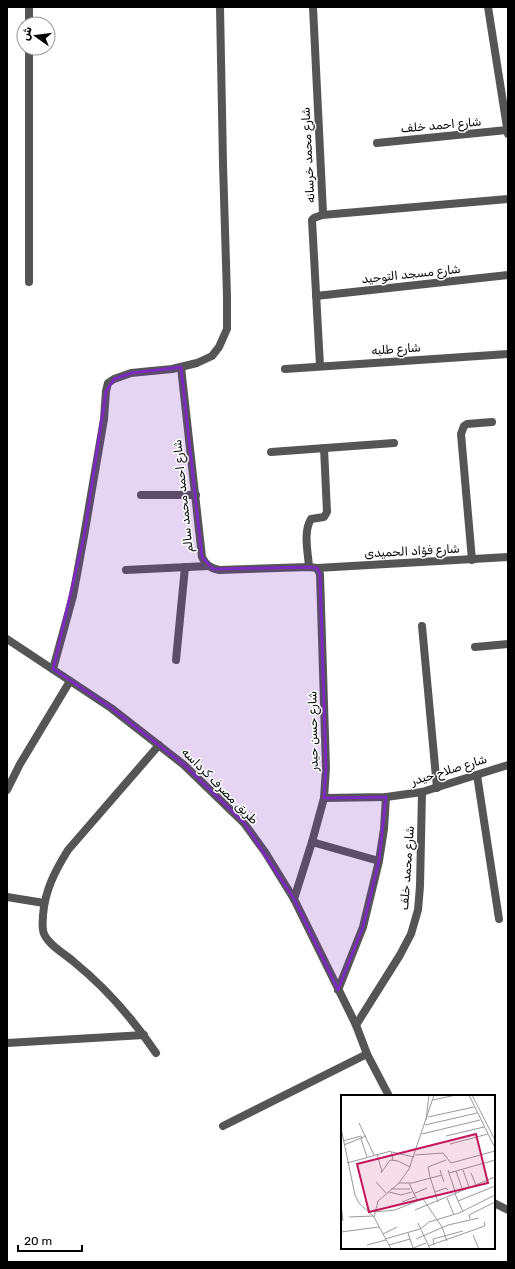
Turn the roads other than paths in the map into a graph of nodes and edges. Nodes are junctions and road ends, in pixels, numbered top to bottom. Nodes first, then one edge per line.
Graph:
1 (220, 7) edge
2 (313, 7) edge
3 (488, 7) edge
4 (30, 56) edge
5 (508, 132) edge
6 (377, 143) dead end
7 (508, 199) edge
8 (322, 215) junction
9 (508, 276) edge
10 (30, 282) dead end
11 (316, 296) junction
12 (508, 354) edge
13 (320, 366) junction
14 (181, 367) junction
15 (285, 369) dead end
16 (492, 422) dead end
17 (394, 443) dead end
18 (324, 448) junction
19 (271, 452) dead end
20 (141, 495) dead end
21 (196, 495) junction
22 (508, 557) edge
23 (472, 560) junction
24 (208, 566) junction
25 (185, 567) junction
26 (313, 567) junction
27 (126, 570) dead end
28 (422, 626) dead end
29 (7, 639) edge
30 (508, 644) edge
31 (475, 647) dead end
32 (176, 660) dead end
33 (53, 670) junction
34 (70, 681) junction
35 (159, 745) junction
36 (508, 765) edge
37 (477, 774) junction
38 (437, 788) junction
39 (7, 790) edge
40 (422, 792) junction
41 (386, 797) junction
42 (324, 798) junction
43 (312, 842) junction
44 (379, 861) junction
45 (7, 897) edge
46 (294, 899) junction
47 (44, 903) junction
48 (499, 919) dead end
49 (338, 990) junction
50 (356, 1025) junction
51 (144, 1035) junction
52 (7, 1043) edge
53 (156, 1053) dead end
54 (368, 1054) junction
55 (388, 1095) edge
56 (223, 1126) dead end
57 (495, 1204) edge
58 (508, 1210) edge

1 - 14 street
2 - 8 street, شارع محمد خرسانه
3 - 5 street
4 - 10 street
5 - 6 street, شارع احمد خلف
7 - 8 street
8 - 11 street, شارع محمد خرسانه
9 - 11 street, شارع مسجد التوحيد
11 - 13 street, شارع محمد خرسانه
12 - 13 street, شارع طلبه
13 - 15 street, شارع طلبه
14 - 21 street, شارع احمد محمد سالم
14 - 33 street
16 - 23 street
17 - 18 street
18 - 19 street
18 - 26 street, شارع حسن حيدر
20 - 21 street
21 - 24 street, شارع احمد محمد سالم
22 - 23 street, شارع فؤاد الحميدى
23 - 26 street, شارع فؤاد الحميدى
24 - 25 street
24 - 26 street
25 - 27 street
25 - 32 street
26 - 42 street, شارع حسن حيدر
28 - 38 street
29 - 33 street, طريق مصرف كرداسه
30 - 31 street
33 - 34 street, طريق مصرف كرداسه
34 - 35 street, طريق مصرف كرداسه
34 - 39 street
35 - 46 street, طريق مصرف كرداسه
35 - 47 street
36 - 37 street, شارع صلاح حيدر
37 - 38 street, شارع صلاح حيدر
37 - 48 street
38 - 40 street, شارع صلاح حيدر
40 - 41 street, شارع صلاح حيدر
40 - 50 street, شارع محمد خلف
41 - 42 street, شارع صلاح حيدر
41 - 44 street
42 - 43 street, شارع حسن حيدر
43 - 44 street
43 - 46 street, شارع حسن حيدر
44 - 49 street
45 - 47 street
46 - 49 street, طريق مصرف كرداسه
47 - 51 street
49 - 50 street, طريق مصرف كرداسه
50 - 54 street, طريق مصرف كرداسه
51 - 52 street
51 - 53 street
54 - 55 street, طريق مصرف كرداسه
54 - 56 street
57 - 58 street

